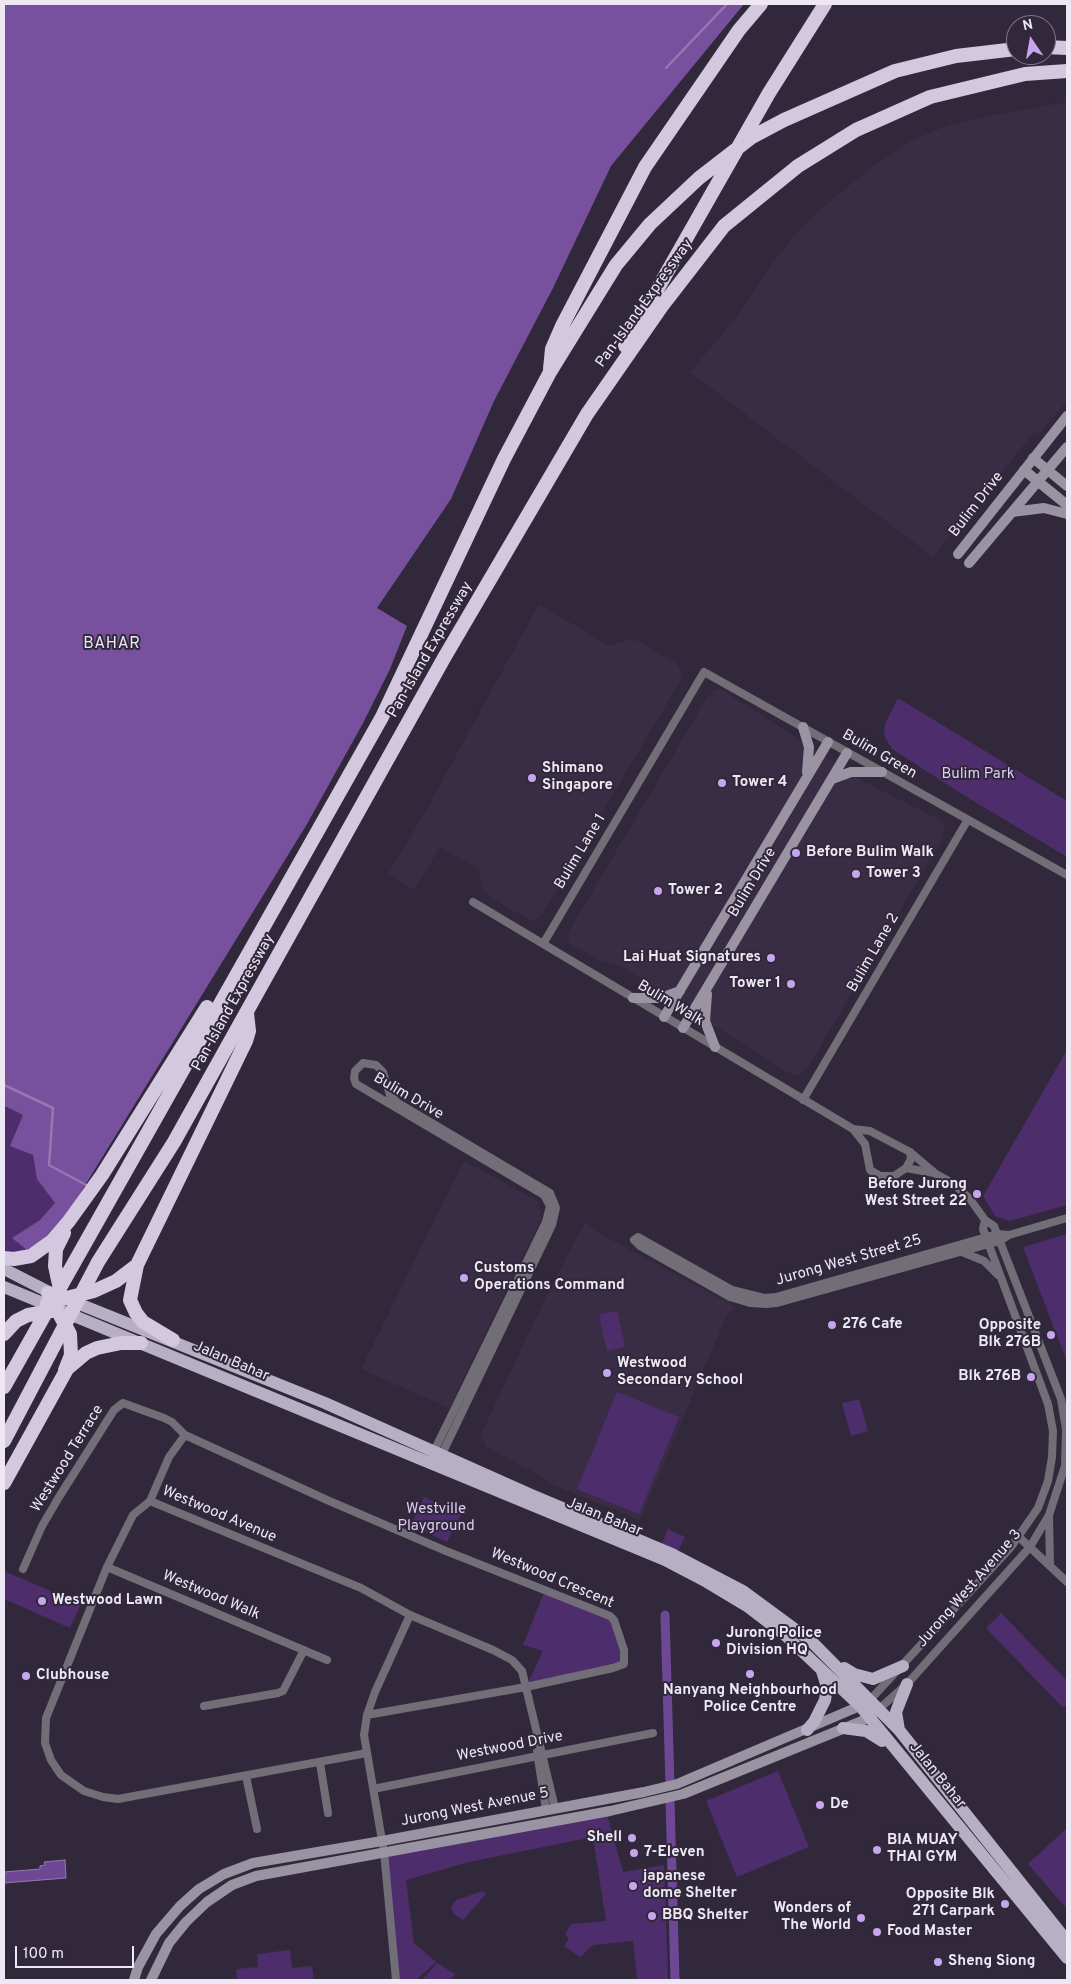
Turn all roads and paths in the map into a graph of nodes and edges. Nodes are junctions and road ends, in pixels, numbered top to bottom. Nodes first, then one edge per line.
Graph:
1 (761, 4) edge
2 (825, 4) edge
3 (1006, 50) edge
4 (1067, 71) edge
5 (550, 372) junction
6 (586, 414) junction
7 (1067, 416) edge
8 (1067, 447) edge
9 (1033, 458) junction
10 (1024, 470) junction
11 (1046, 470) junction
12 (1038, 480) junction
13 (1067, 486) edge
14 (1067, 505) edge
15 (1012, 512) junction
16 (1067, 514) edge
17 (958, 554) joint
18 (969, 563) joint
19 (704, 672) joint
20 (803, 727) junction
21 (828, 742) junction
22 (847, 753) junction
23 (882, 772) junction
24 (832, 779) junction
25 (805, 780) junction
26 (967, 821) junction
27 (1067, 875) edge
28 (473, 902) dead end
29 (543, 944) junction
30 (238, 971) junction
31 (708, 988) junction
32 (680, 991) junction
33 (633, 998) junction
34 (247, 1013) junction
35 (664, 1017) junction
36 (683, 1028) junction
37 (715, 1047) junction
38 (803, 1100) junction
39 (853, 1128) junction
40 (910, 1152) junction
41 (906, 1168) junction
42 (936, 1174) junction
43 (1067, 1218) edge
44 (985, 1220) junction
45 (69, 1221) junction
46 (999, 1237) junction
47 (987, 1240) junction
48 (960, 1252) junction
49 (4, 1258) edge
50 (137, 1264) junction
51 (4, 1269) edge
52 (1000, 1276) junction
53 (4, 1287) edge
54 (61, 1304) junction
55 (4, 1334) edge
56 (173, 1340) junction
57 (141, 1343) junction
58 (61, 1380) junction
59 (4, 1387) edge
60 (325, 1402) junction
61 (323, 1418) junction
62 (185, 1435) junction
63 (4, 1441) edge
64 (438, 1453) junction
65 (4, 1483) edge
66 (150, 1501) junction
67 (1049, 1515) junction
68 (1019, 1537) junction
69 (1030, 1547) junction
70 (1050, 1566) junction
71 (108, 1567) junction
72 (24, 1570) dead end
73 (1067, 1582) edge
74 (410, 1615) junction
75 (304, 1650) junction
76 (327, 1660) dead end
77 (834, 1662) junction
78 (820, 1666) junction
79 (902, 1666) junction
80 (907, 1684) junction
81 (526, 1687) junction
82 (870, 1705) junction
83 (204, 1706) dead end
84 (367, 1715) junction
85 (869, 1718) junction
86 (843, 1728) junction
87 (807, 1730) junction
88 (899, 1730) junction
89 (652, 1733) dead end
90 (367, 1753) junction
91 (540, 1755) junction
92 (900, 1755) junction
93 (320, 1763) junction
94 (246, 1776) junction
95 (373, 1789) junction
96 (550, 1809) junction
97 (328, 1813) dead end
98 (970, 1822) junction
99 (257, 1829) dead end
100 (965, 1835) junction
101 (382, 1841) junction
102 (384, 1852) junction
103 (1067, 1942) edge
104 (1067, 1958) edge
105 (134, 1980) edge
106 (150, 1980) edge
107 (396, 1980) edge

1 - 5 highway
2 - 6 highway
3 - 5 highway, Pan-Island Expressway
4 - 6 highway, Pan-Island Expressway
5 - 30 highway, Pan-Island Expressway
6 - 34 highway, Pan-Island Expressway
7 - 9 street, Bulim Drive
8 - 11 street, Bulim Drive
9 - 10 street, Bulim Drive
9 - 11 street
10 - 12 street
10 - 17 street, Bulim Drive
11 - 12 street, Bulim Drive
11 - 13 street
12 - 14 street
12 - 15 street, Bulim Drive
15 - 16 street
15 - 18 street, Bulim Drive
17 - 18 street, Bulim Drive
19 - 20 street, Bulim Green
19 - 29 street, Bulim Lane 1
20 - 21 street, Bulim Green
20 - 25 street
21 - 22 street, Bulim Green
21 - 25 street, Bulim Drive
22 - 23 street, Bulim Green
22 - 24 street, Bulim Drive
23 - 24 street
23 - 26 street, Bulim Green
24 - 31 street, Bulim Drive
25 - 32 street, Bulim Drive
26 - 27 street, Bulim Green
26 - 38 street, Bulim Lane 2
28 - 29 street, Bulim Walk
29 - 33 street, Bulim Walk
30 - 45 highway
30 - 59 highway, Pan-Island Expressway
31 - 36 street, Bulim Drive
31 - 37 street
32 - 33 street
32 - 35 street, Bulim Drive
33 - 35 street, Bulim Walk
34 - 50 highway
34 - 63 highway, Pan-Island Expressway
35 - 36 street, Bulim Walk
36 - 37 street, Bulim Walk
37 - 38 street, Bulim Walk
38 - 39 street, Bulim Walk
39 - 40 street, Bulim Walk
39 - 41 street, Bulim Walk
40 - 41 street
40 - 42 street, Bulim Walk
41 - 42 street, Bulim Walk
42 - 44 street, Bulim Walk
43 - 46 street, Jurong West Street 25
44 - 46 street, Bulim Walk
44 - 47 street
45 - 49 highway
45 - 54 highway
46 - 47 street, Jurong West Street 25
46 - 67 street, Jurong West Avenue 3
47 - 48 street, Jurong West Street 25
47 - 48 street, Jurong West Street 25
47 - 52 street, Jurong West Avenue 3
48 - 52 street
50 - 54 highway
50 - 56 highway
51 - 54 main road, Jalan Bahar
52 - 68 street, Jurong West Avenue 3
53 - 54 main road, Jalan Bahar
54 - 55 highway
54 - 56 main road, Jalan Bahar
54 - 57 main road, Jalan Bahar
54 - 58 highway
56 - 60 main road, Jalan Bahar
57 - 58 highway
57 - 61 main road, Jalan Bahar
58 - 65 highway
60 - 61 main road
60 - 64 main road, Jalan Bahar
61 - 78 main road, Jalan Bahar
62 - 66 street
62 - 72 street, Westwood Terrace
62 - 81 street, Westwood Crescent
64 - 64 street, Bulim Drive
64 - 77 main road, Jalan Bahar
66 - 71 street, Westwood Avenue
66 - 74 street, Westwood Avenue
67 - 69 street, Jurong West Avenue 3
67 - 70 street
68 - 69 street
68 - 79 street, Jurong West Avenue 3
69 - 70 street
69 - 80 street, Jurong West Avenue 3
70 - 73 street
71 - 75 street, Westwood Walk
71 - 94 street, Westwood Avenue
74 - 81 street, Westwood Avenue
74 - 84 street
75 - 76 street, Westwood Walk
75 - 83 street
77 - 79 main road
77 - 82 main road, Jalan Bahar
78 - 82 main road, Jalan Bahar
78 - 87 main road
79 - 82 street, Jurong West Avenue 3
80 - 82 street, Jurong West Avenue 3
80 - 88 main road
81 - 84 street, Westwood Crescent
81 - 91 street, Westwood Avenue
82 - 85 main road, Jalan Bahar
82 - 87 street, Jurong West Avenue 5
82 - 88 main road, Jalan Bahar
84 - 90 street
85 - 86 street, Jurong West Avenue 5
85 - 92 main road, Jalan Bahar
86 - 92 main road
86 - 102 street, Jurong West Avenue 5
87 - 96 street, Jurong West Avenue 5
88 - 98 main road, Jalan Bahar
89 - 91 street, Westwood Drive
90 - 93 street, Westwood Avenue
90 - 95 street
91 - 95 street, Westwood Drive
91 - 96 street, Westwood Avenue
92 - 100 main road, Jalan Bahar
93 - 94 street, Westwood Avenue
93 - 97 street
94 - 99 street
95 - 101 street
96 - 101 street, Jurong West Avenue 5
98 - 100 main road
98 - 103 main road, Jalan Bahar
100 - 104 main road, Jalan Bahar
101 - 102 street
101 - 105 street, Jurong West Avenue 5
102 - 106 street, Jurong West Avenue 5
102 - 107 street

